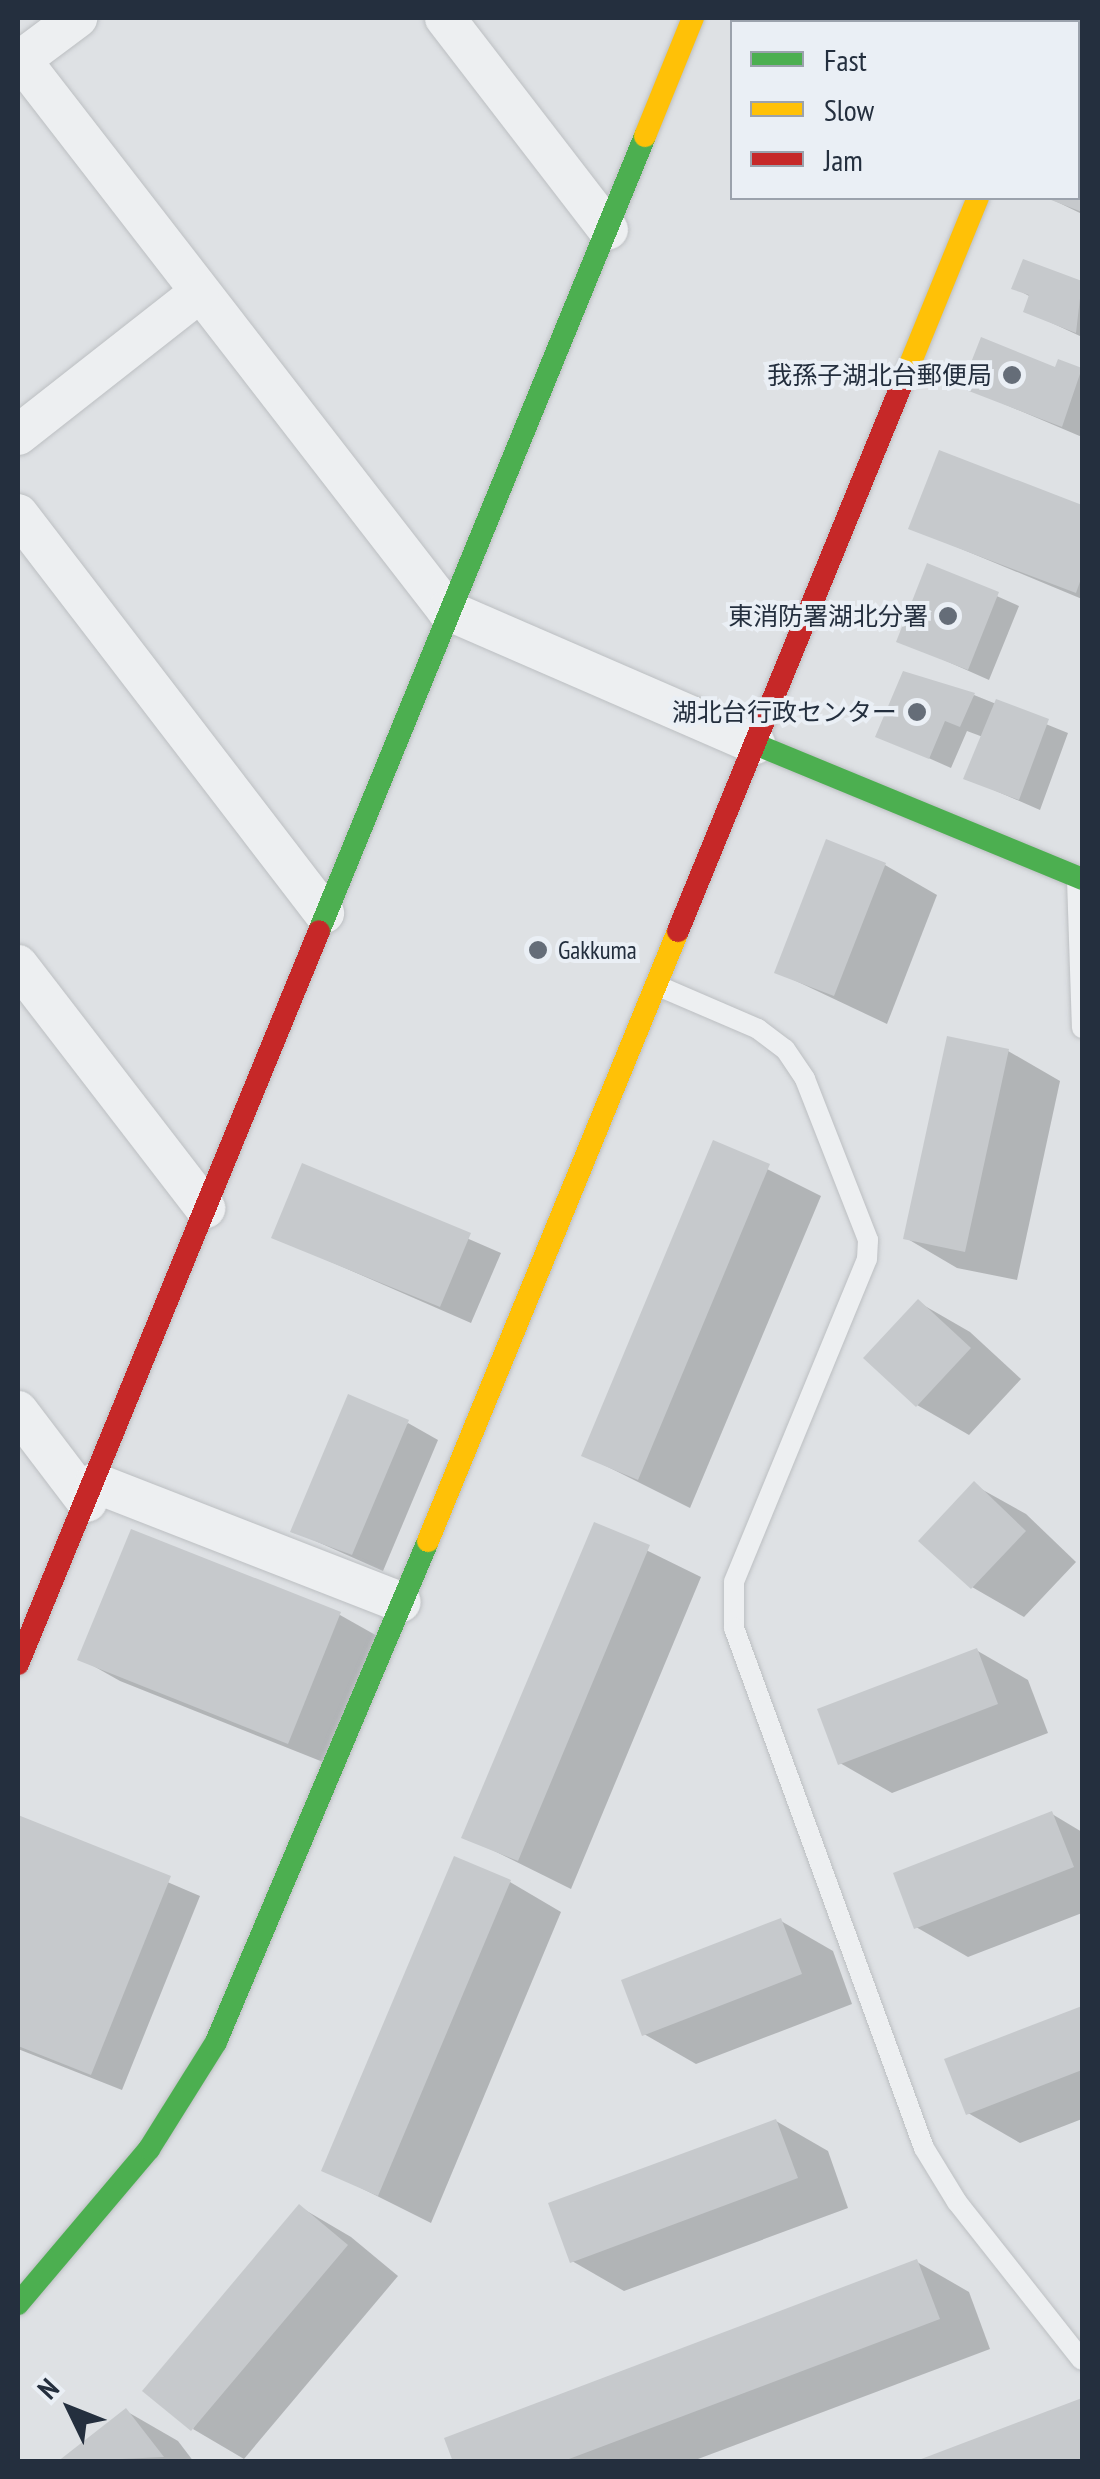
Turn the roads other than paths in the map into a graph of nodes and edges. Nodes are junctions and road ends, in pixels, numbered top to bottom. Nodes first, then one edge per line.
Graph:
1 (77, 18) edge
2 (445, 18) edge
3 (692, 18) edge
4 (19, 59) edge
5 (977, 200) edge
6 (608, 230) junction
7 (200, 293) junction
8 (18, 435) edge
9 (18, 514) edge
10 (447, 610) junction
11 (756, 744) junction
12 (1080, 878) edge
13 (324, 913) junction
14 (18, 964) edge
15 (654, 984) junction
16 (1082, 1028) edge
17 (205, 1208) junction
18 (18, 1411) edge
19 (91, 1492) junction
20 (401, 1602) junction
21 (18, 1664) edge
22 (18, 2304) edge
23 (1082, 2360) edge

1 - 4 street
2 - 6 street
3 - 6 street
4 - 7 street
5 - 11 street
6 - 10 street
7 - 8 street
7 - 10 street
9 - 13 street
10 - 11 street
10 - 13 street
11 - 12 street
11 - 15 street
12 - 16 lane
13 - 17 street
14 - 17 street
15 - 20 street
15 - 23 lane
17 - 19 street
18 - 19 street
19 - 20 street
19 - 21 street
20 - 22 street

